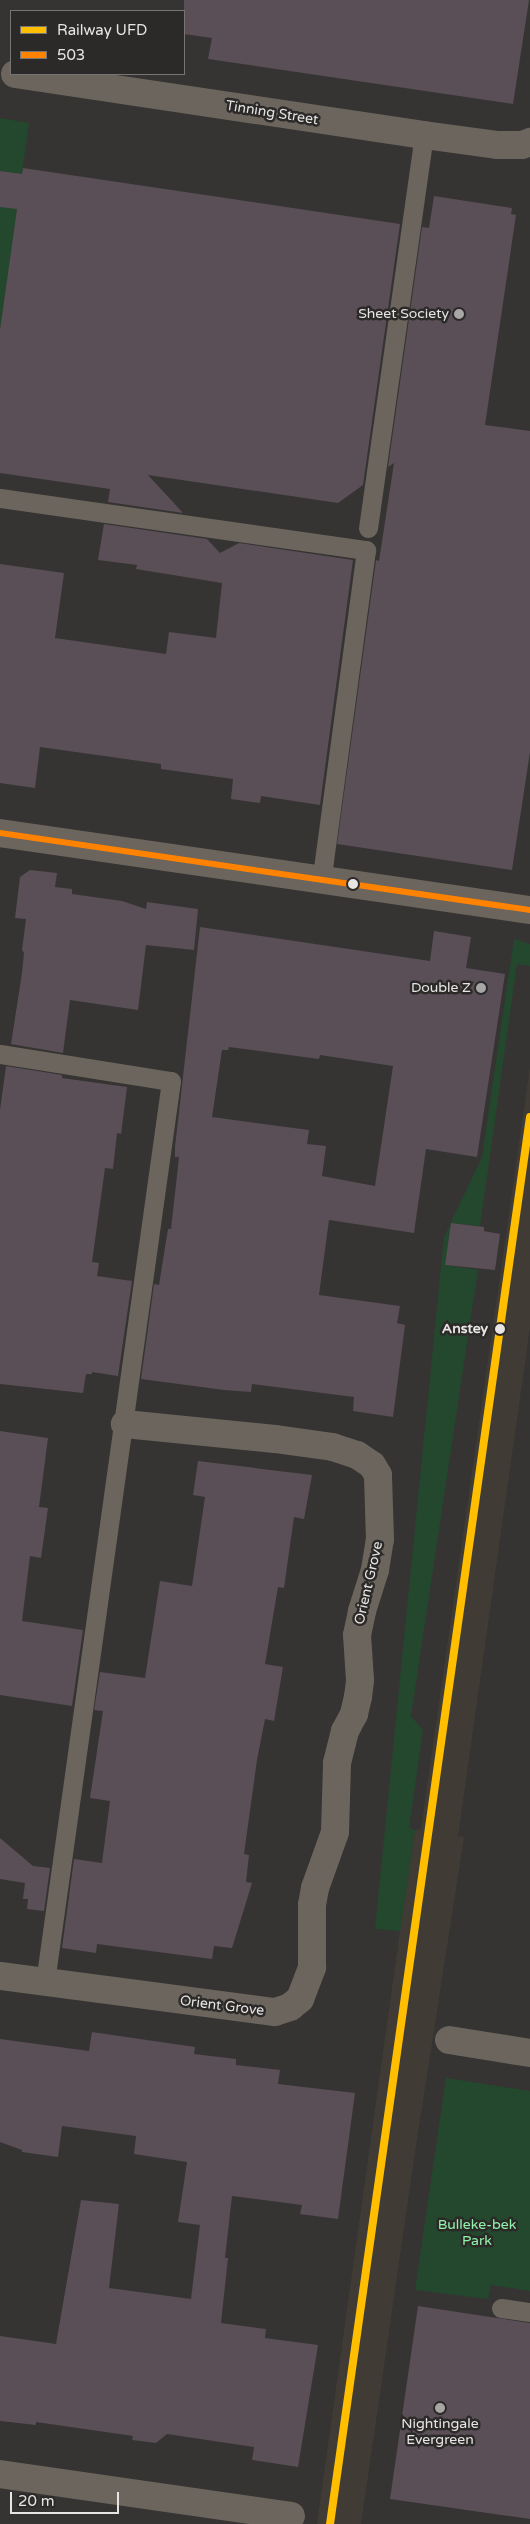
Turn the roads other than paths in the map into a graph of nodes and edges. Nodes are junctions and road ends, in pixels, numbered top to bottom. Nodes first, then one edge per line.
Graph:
1 (20, 75) edge
2 (424, 135) junction
3 (530, 142) edge
4 (0, 498) edge
5 (368, 528) dead end
6 (0, 833) edge
7 (321, 880) junction
8 (530, 910) edge
9 (0, 1054) edge
10 (125, 1424) junction
11 (0, 1976) edge
12 (45, 1982) junction
13 (449, 2040) dead end
14 (530, 2053) edge
15 (501, 2308) dead end
16 (530, 2312) edge
17 (0, 2474) edge
18 (291, 2516) dead end

1 - 2 street, Tinning Street
2 - 3 street, Tinning Street
2 - 5 lane
4 - 7 lane
6 - 7 street
7 - 8 street
9 - 10 lane
10 - 12 lane
10 - 12 street, Orient Grove
11 - 12 street, Orient Grove
13 - 14 street
15 - 16 lane
17 - 18 street

